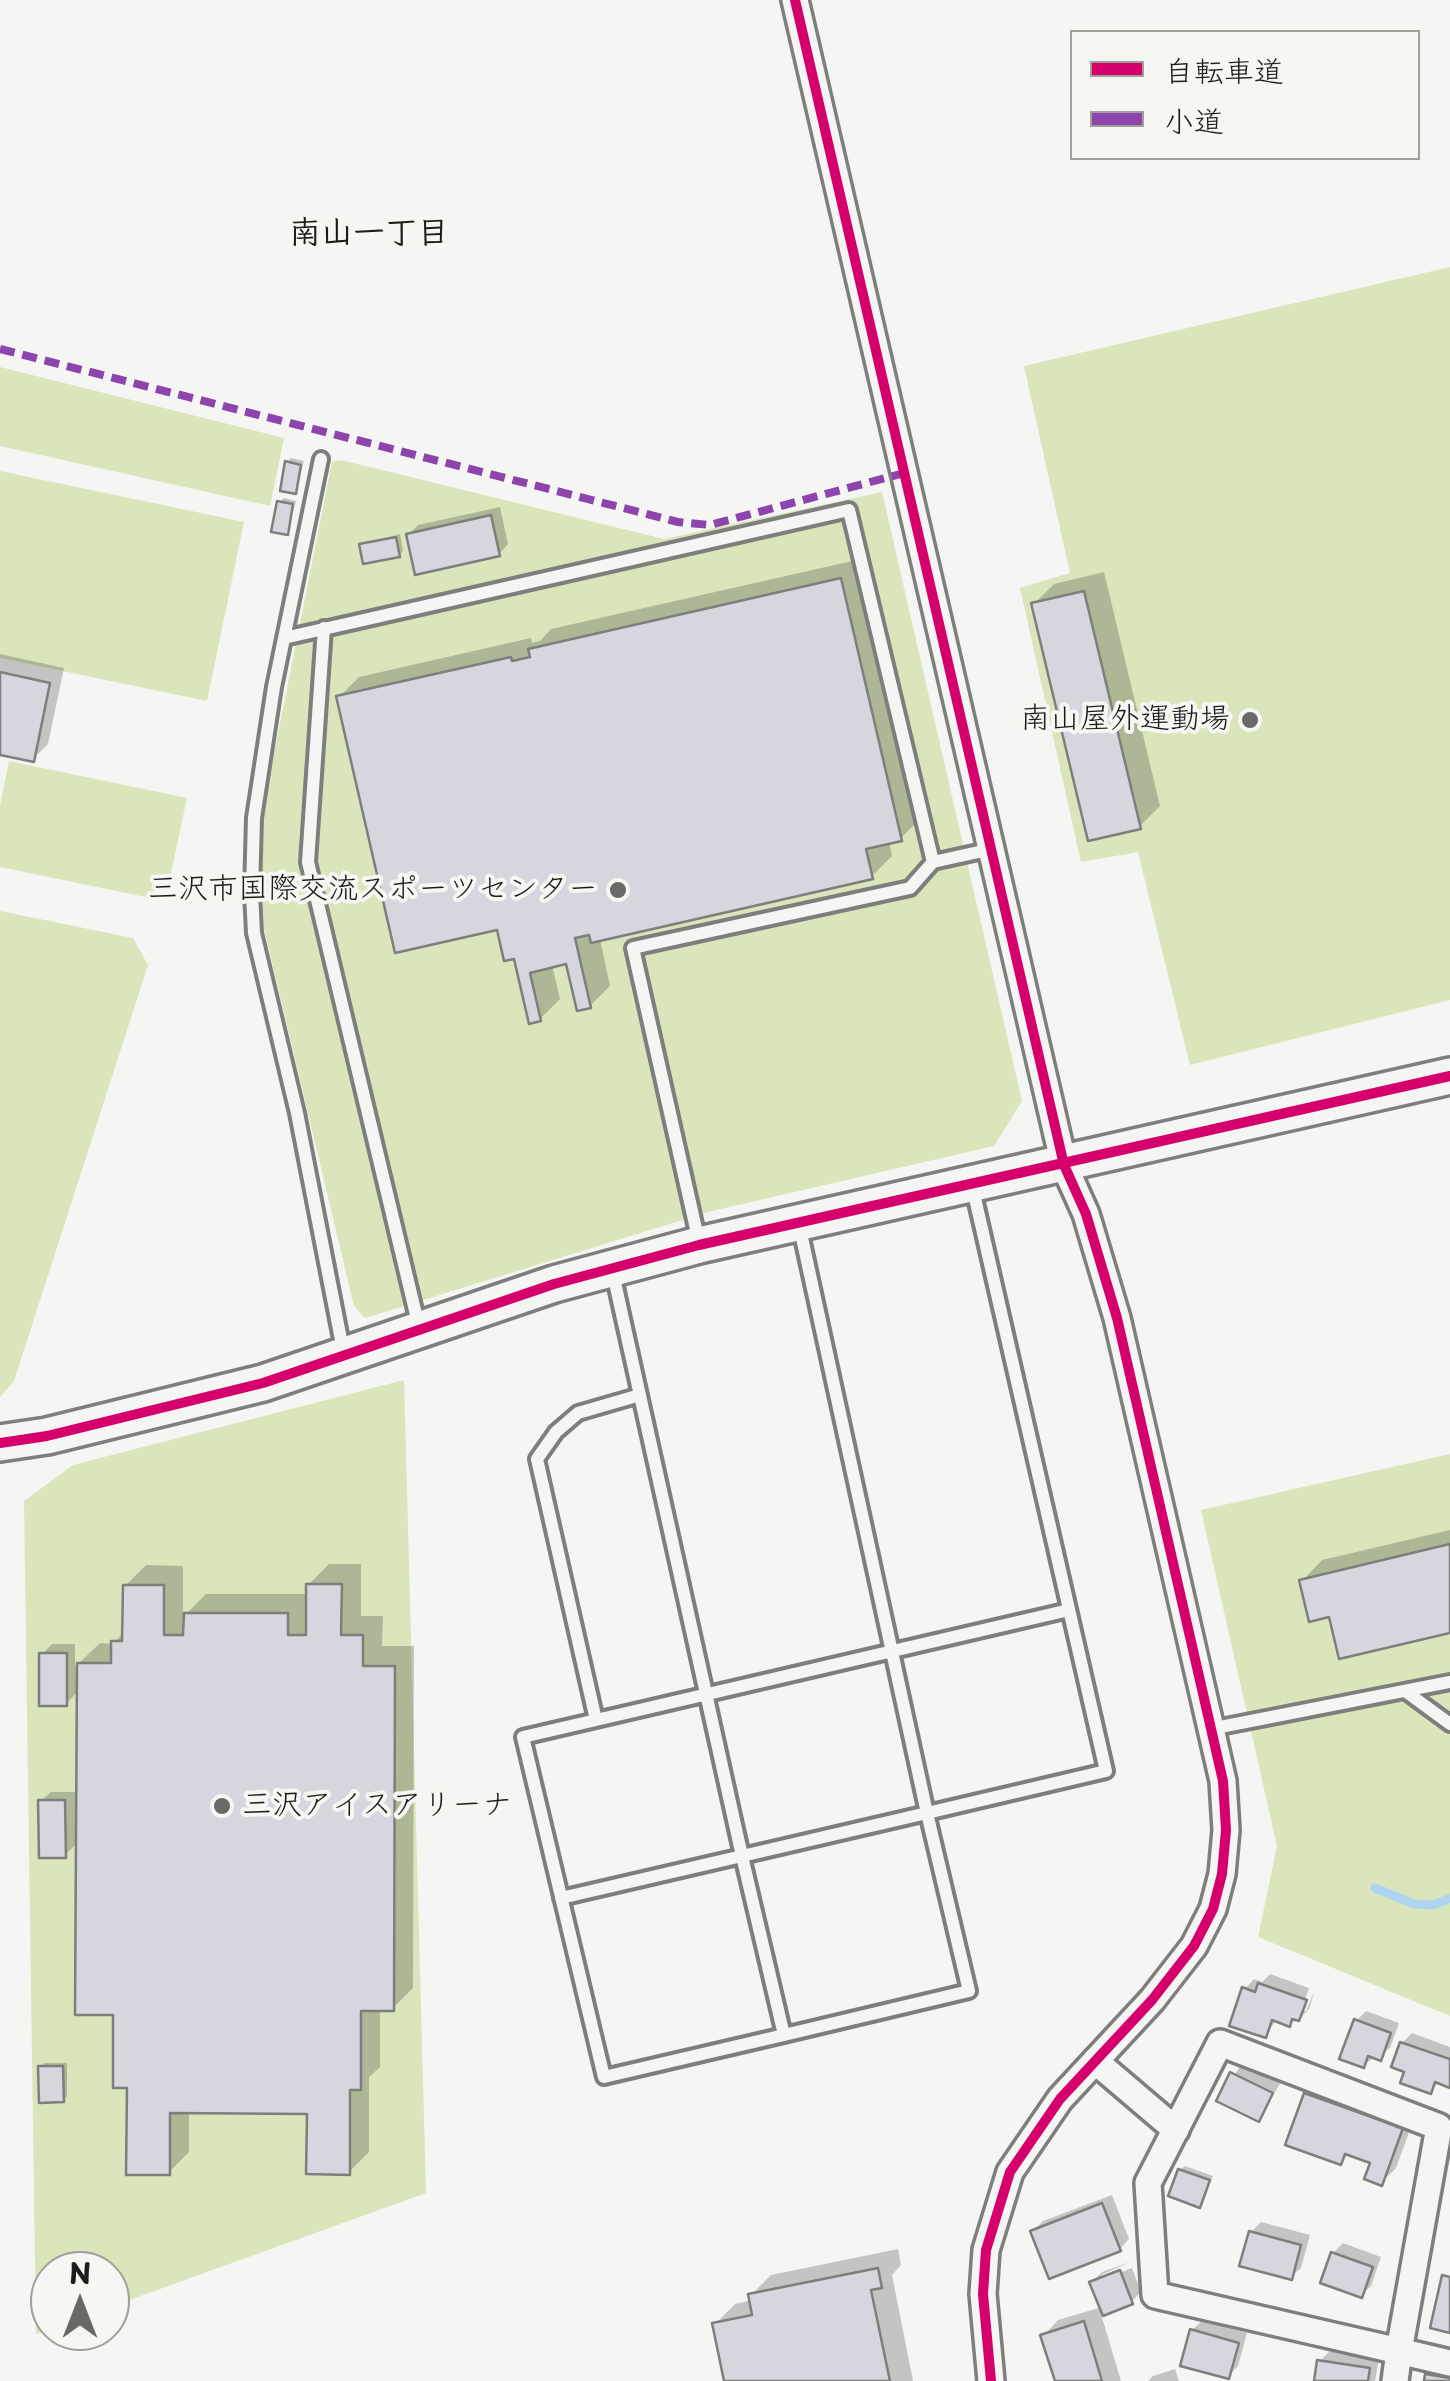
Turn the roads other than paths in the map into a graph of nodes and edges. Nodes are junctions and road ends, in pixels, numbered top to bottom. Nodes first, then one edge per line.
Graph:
1 (795, 0) edge
2 (320, 459) dead end
3 (324, 628) junction
4 (284, 638) junction
5 (994, 848) junction
6 (934, 862) junction
7 (1450, 1076) edge
8 (1064, 1165) junction
9 (972, 1186) junction
10 (798, 1222) junction
11 (699, 1245) junction
12 (612, 1268) junction
13 (419, 1330) junction
14 (344, 1356) junction
15 (640, 1394) junction
16 (0, 1444) edge
17 (1069, 1610) junction
18 (891, 1651) junction
19 (1450, 1682) edge
20 (1405, 1691) junction
21 (706, 1694) junction
22 (596, 1720) junction
23 (1450, 1724) edge
24 (1210, 1728) junction
25 (927, 1813) junction
26 (742, 1856) junction
27 (561, 1898) junction
28 (784, 2035) junction
29 (1094, 2061) junction
30 (1176, 2130) junction
31 (1399, 2351) junction
32 (1450, 2362) edge
33 (991, 2381) edge
34 (1395, 2381) edge

1 - 5 street
2 - 4 lane
3 - 4 lane
3 - 6 lane
3 - 13 lane
4 - 14 lane
5 - 6 lane
5 - 8 street
6 - 11 lane
7 - 8 street
8 - 9 street
8 - 24 street
9 - 10 street
9 - 17 lane
10 - 11 street
10 - 18 lane
11 - 12 street
12 - 13 street
12 - 15 lane
13 - 14 street
14 - 16 street
15 - 21 lane
15 - 22 lane
17 - 18 lane
17 - 25 lane
18 - 21 lane
18 - 25 lane
19 - 20 lane
20 - 23 lane
20 - 24 lane
21 - 22 lane
21 - 26 lane
22 - 27 lane
24 - 29 street
25 - 26 lane
25 - 28 lane
26 - 27 lane
26 - 28 lane
27 - 28 lane
29 - 30 street
29 - 33 street
30 - 31 street
30 - 31 street
31 - 32 street
31 - 34 street

